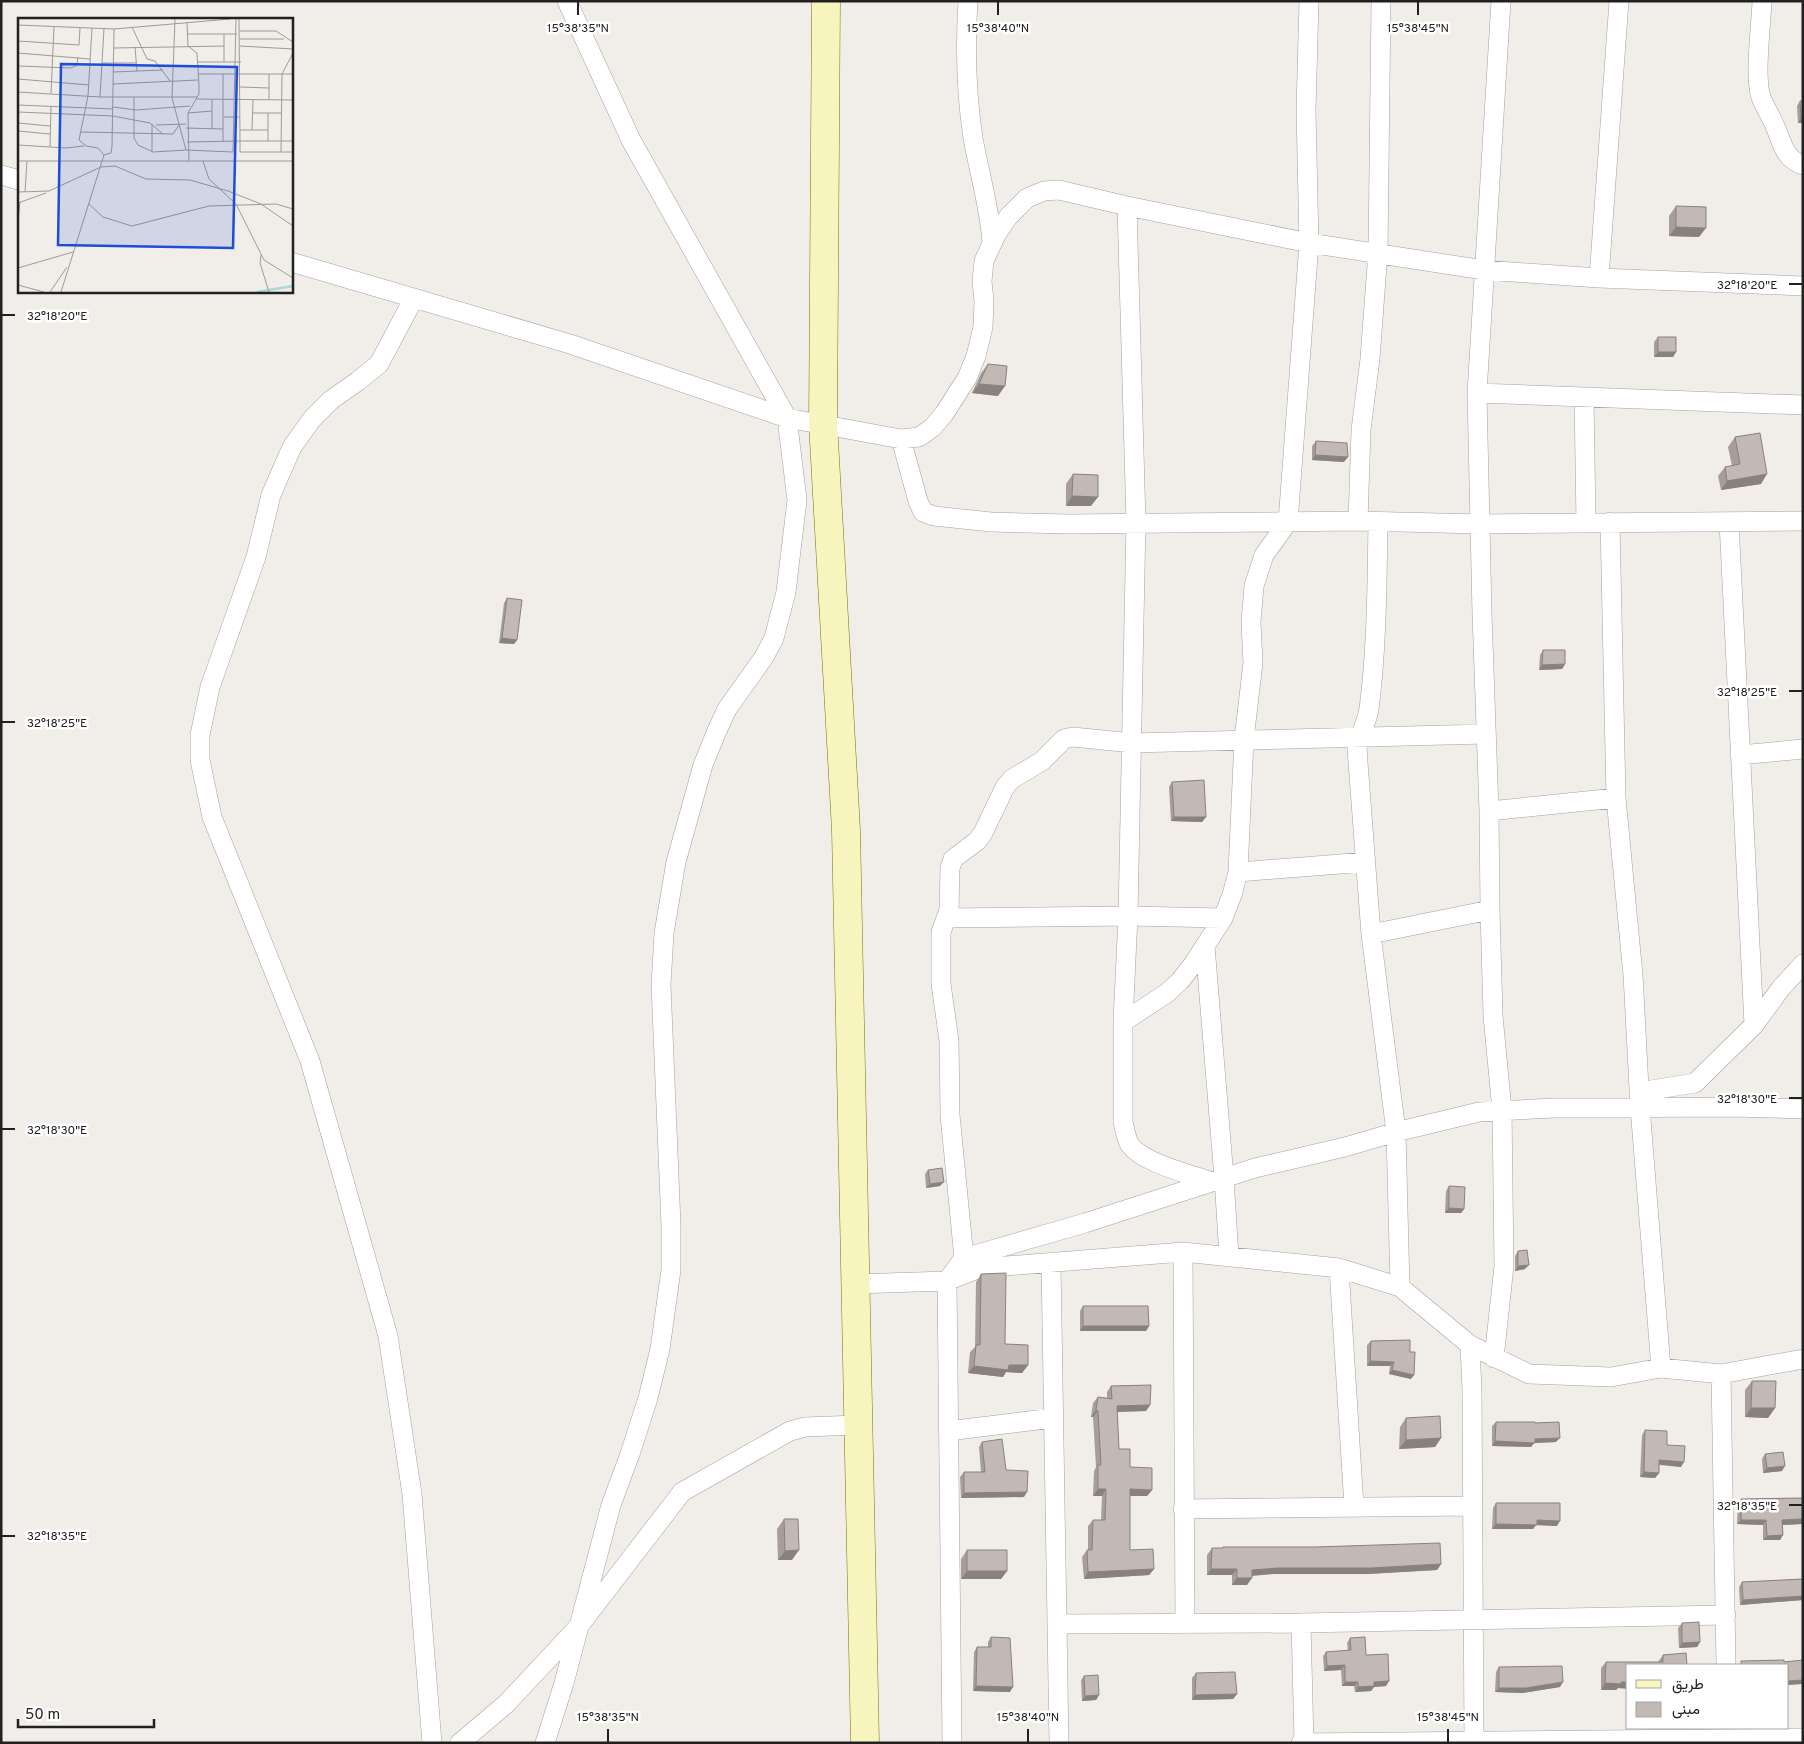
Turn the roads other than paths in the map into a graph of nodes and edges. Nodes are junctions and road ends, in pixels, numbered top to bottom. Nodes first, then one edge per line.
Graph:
1 (567, 1) edge
2 (826, 1) edge
3 (968, 1) edge
4 (1309, 1) edge
5 (1381, 1) edge
6 (1501, 1) edge
7 (1619, 1) edge
8 (1762, 1) edge
9 (1803, 165) edge
10 (1, 175) edge
11 (18, 180) edge
12 (1127, 206) junction
13 (992, 243) junction
14 (1308, 243) junction
15 (1378, 252) junction
16 (292, 262) edge
17 (1484, 270) junction
18 (1600, 278) junction
19 (1803, 286) edge
20 (414, 298) junction
21 (1477, 393) junction
22 (1584, 397) junction
23 (1803, 405) edge
24 (787, 418) junction
25 (823, 423) junction
26 (901, 439) junction
27 (1358, 521) junction
28 (1803, 521) edge
29 (1136, 522) junction
30 (1288, 522) junction
31 (1378, 522) junction
32 (1610, 522) junction
33 (1729, 522) junction
34 (1586, 523) junction
35 (1480, 524) junction
36 (1486, 734) junction
37 (1359, 738) junction
38 (1244, 739) junction
39 (1132, 743) junction
40 (1803, 749) edge
41 (1740, 755) junction
42 (1616, 798) junction
43 (1489, 811) junction
44 (1366, 862) junction
45 (1238, 872) junction
46 (1490, 910) junction
47 (1128, 916) junction
48 (946, 918) junction
49 (1223, 918) junction
50 (1371, 934) junction
51 (1205, 946) junction
52 (1803, 964) edge
53 (1123, 1022) junction
54 (1754, 1025) junction
55 (1639, 1100) junction
56 (1803, 1109) edge
57 (1502, 1110) junction
58 (1396, 1132) junction
59 (1218, 1180) junction
60 (1184, 1252) junction
61 (1229, 1257) junction
62 (964, 1258) junction
63 (1051, 1263) junction
64 (1339, 1268) junction
65 (947, 1281) junction
66 (855, 1284) junction
67 (1400, 1287) junction
68 (1470, 1345) junction
69 (1494, 1358) junction
70 (1803, 1359) edge
71 (1661, 1368) junction
72 (1721, 1374) junction
73 (1053, 1418) junction
74 (858, 1425) junction
75 (948, 1431) junction
76 (1472, 1506) junction
77 (1354, 1507) junction
78 (1183, 1509) junction
79 (1726, 1615) junction
80 (1474, 1620) junction
81 (1057, 1624) junction
82 (1185, 1624) junction
83 (1301, 1624) junction
84 (579, 1626) junction
85 (1726, 1664) edge
86 (1726, 1737) edge
87 (1803, 1738) edge
88 (1474, 1742) edge
89 (432, 1743) edge
90 (460, 1743) edge
91 (545, 1743) edge
92 (865, 1743) edge
93 (952, 1743) edge
94 (1059, 1743) edge
95 (1302, 1743) edge

1 - 24 street
2 - 25 main road
3 - 13 street
4 - 14 street
5 - 15 street
6 - 17 street
7 - 18 street
8 - 9 street
10 - 11 street
12 - 13 street
12 - 14 street
12 - 29 street
13 - 26 street
14 - 15 street
14 - 30 street
15 - 17 street
15 - 27 street
16 - 20 street
17 - 18 street
17 - 21 street
18 - 19 street
20 - 24 street
20 - 89 street
21 - 22 street
21 - 35 street
22 - 23 street
22 - 34 street
24 - 25 street
24 - 84 street
25 - 26 street
25 - 66 main road
26 - 29 street
27 - 30 street
27 - 31 street
28 - 33 street
29 - 30 street
29 - 39 street
30 - 38 street
31 - 35 street
31 - 37 street
32 - 33 street
32 - 34 street
32 - 42 street
33 - 41 street
34 - 35 street
35 - 36 street
36 - 37 street
36 - 43 street
37 - 38 street
37 - 44 street
38 - 39 street
38 - 45 street
39 - 47 street
39 - 48 street
40 - 41 street
41 - 54 street
42 - 43 street
42 - 55 street
43 - 46 street
44 - 45 street
44 - 50 street
45 - 49 street
46 - 50 street
46 - 57 street
47 - 48 street
47 - 49 street
47 - 53 street
48 - 62 street
49 - 51 street
50 - 58 street
51 - 53 street
51 - 59 street
52 - 54 street
53 - 59 street
54 - 55 street
55 - 56 street
55 - 57 street
55 - 71 street
57 - 58 street
57 - 69 street
58 - 59 street
58 - 67 street
59 - 61 street
59 - 62 street
60 - 61 street
60 - 63 street
60 - 78 street
61 - 64 street
62 - 65 street
63 - 65 street
63 - 73 street
64 - 67 street
64 - 77 street
65 - 66 street
65 - 75 street
66 - 74 main road
67 - 68 street
68 - 69 street
68 - 76 street
69 - 71 street
70 - 72 street
71 - 72 street
72 - 79 street
73 - 75 street
73 - 81 street
74 - 84 street
74 - 92 main road
75 - 93 street
76 - 77 street
76 - 80 street
77 - 78 street
78 - 82 street
79 - 80 street
79 - 85 street
80 - 83 street
80 - 88 street
81 - 82 street
81 - 94 street
82 - 83 street
83 - 95 street
84 - 90 street
84 - 91 street
86 - 87 street
86 - 88 street
88 - 95 street

